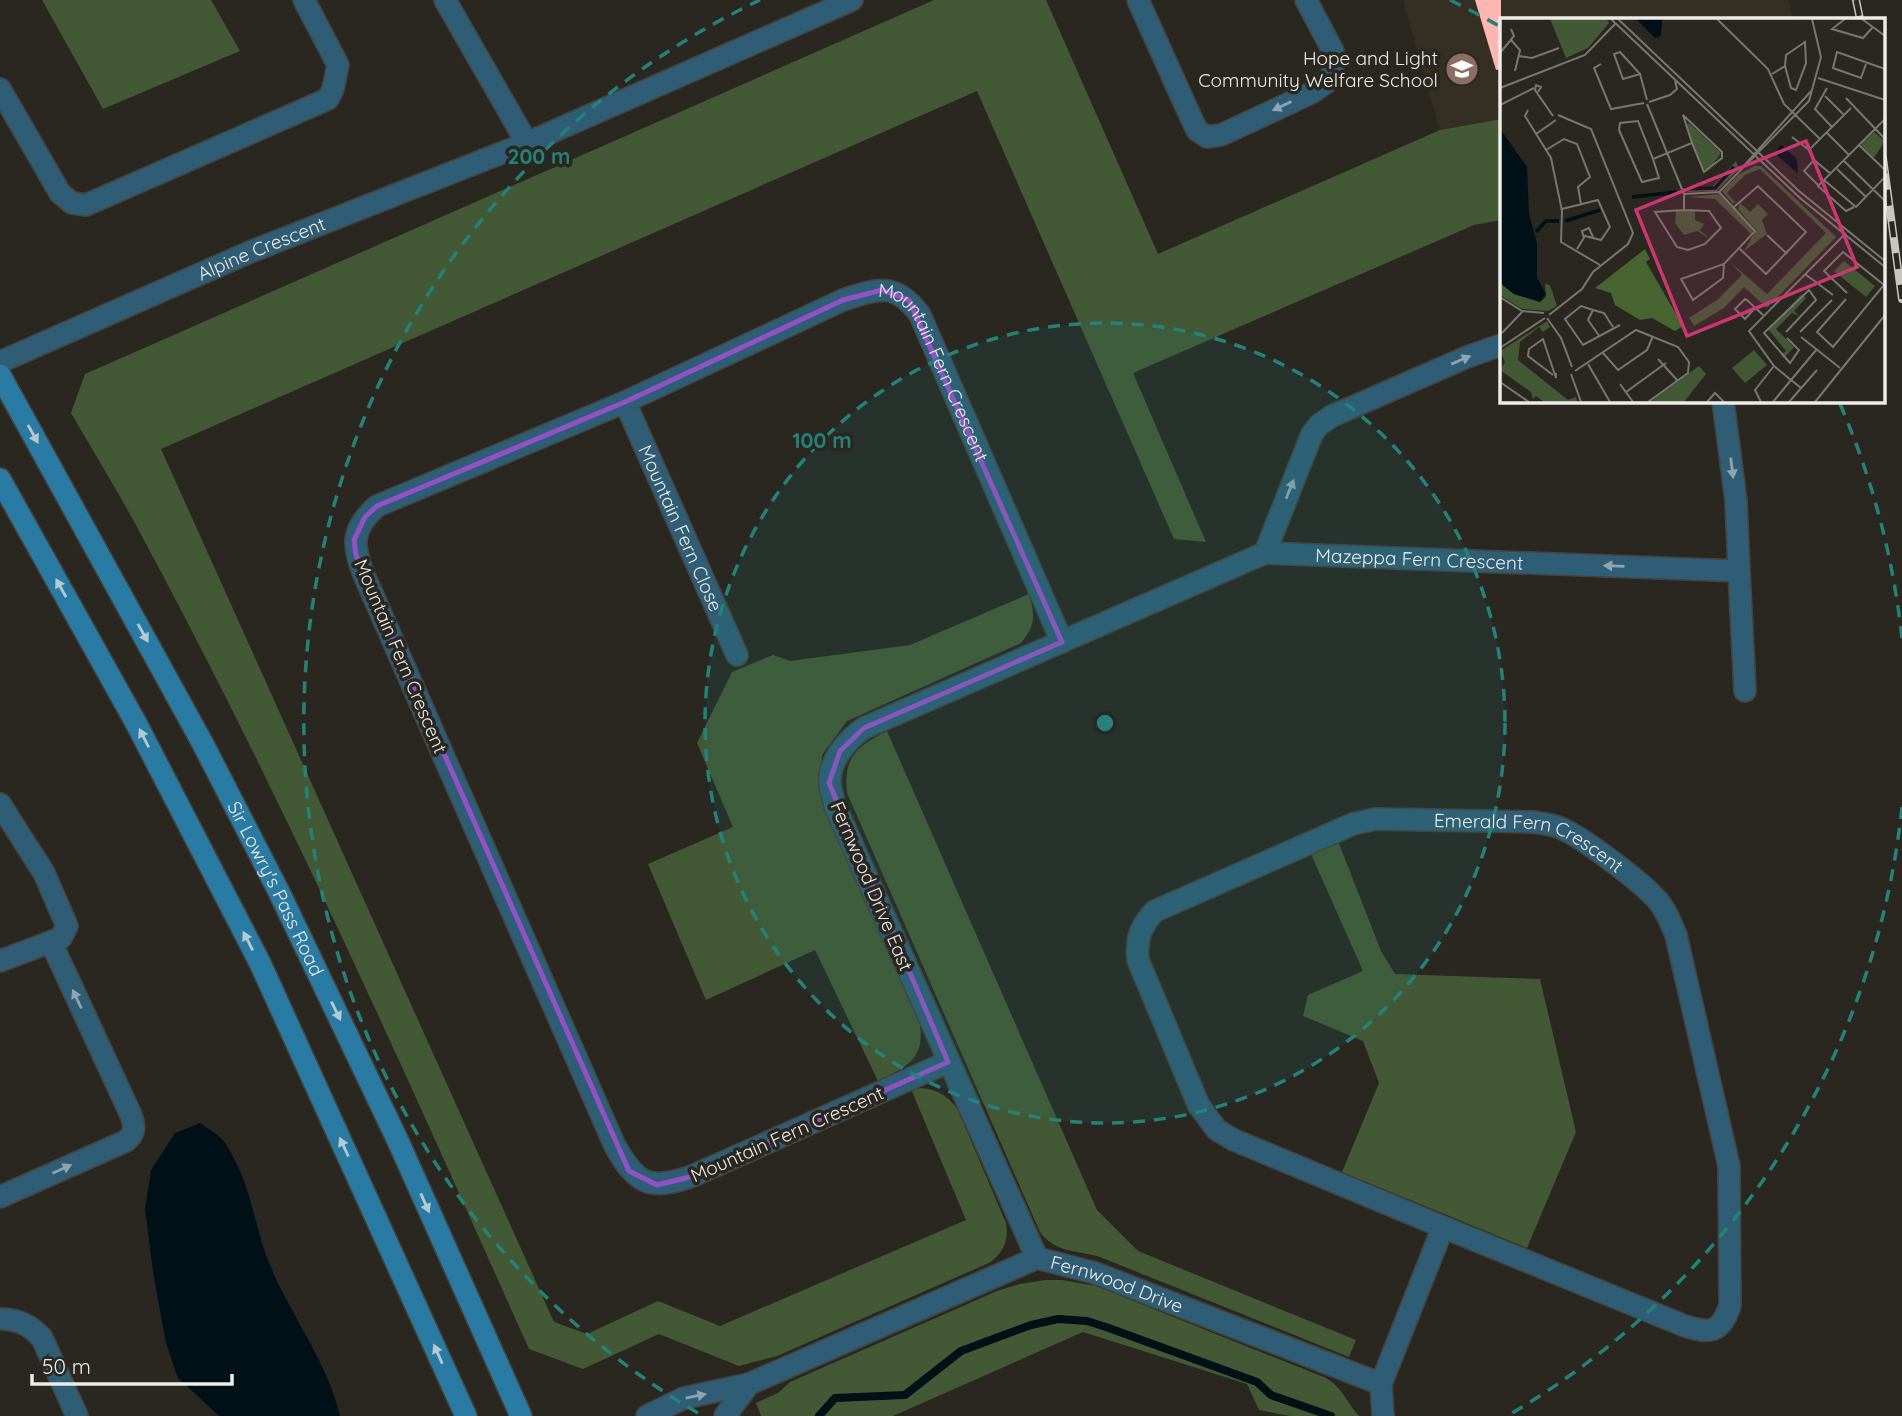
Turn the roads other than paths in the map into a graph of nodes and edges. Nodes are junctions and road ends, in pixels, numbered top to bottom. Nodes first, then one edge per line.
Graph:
1 (304, 0) edge
2 (445, 0) edge
3 (852, 0) edge
4 (1306, 0) edge
5 (1141, 1) edge
6 (0, 89) edge
7 (527, 143) junction
8 (1500, 345) edge
9 (0, 362) edge
10 (0, 375) edge
11 (625, 402) junction
12 (1723, 402) edge
13 (0, 479) edge
14 (1265, 552) junction
15 (1739, 571) junction
16 (1062, 642) junction
17 (737, 655) dead end
18 (1745, 691) dead end
19 (0, 804) edge
20 (56, 940) junction
21 (0, 961) edge
22 (948, 1062) junction
23 (0, 1197) edge
24 (1443, 1227) junction
25 (1037, 1258) junction
26 (1, 1318) edge
27 (749, 1384) junction
28 (1381, 1384) junction
29 (78, 1416) edge
30 (466, 1416) edge
31 (521, 1416) edge
32 (647, 1416) edge
33 (725, 1416) edge
34 (1383, 1416) edge

1 - 6 street
2 - 7 street
3 - 7 street, Alpine Crescent
4 -> 5 street
7 - 9 street, Alpine Crescent
14 -> 8 street
10 -> 31 main road, Sir Lowry's Pass Road
11 - 16 street, Mountain Fern Crescent
11 - 17 street, Mountain Fern Close
11 - 22 street, Mountain Fern Crescent
12 -> 15 street
30 -> 13 main road
15 -> 14 street, Mazeppa Fern Crescent
14 - 16 street, Fernwood Drive East
15 - 18 street
16 - 22 street, Fernwood Drive East
19 - 20 street
20 - 21 street
23 -> 20 street
22 - 25 street, Fernwood Drive East
24 - 24 street, Emerald Fern Crescent
24 - 28 street
25 - 27 street, Fernwood Drive
25 - 28 street, Fernwood Drive
26 - 29 street
32 -> 27 street, Fernwood Drive
27 - 33 street, Fernwood Drive
28 - 34 street

